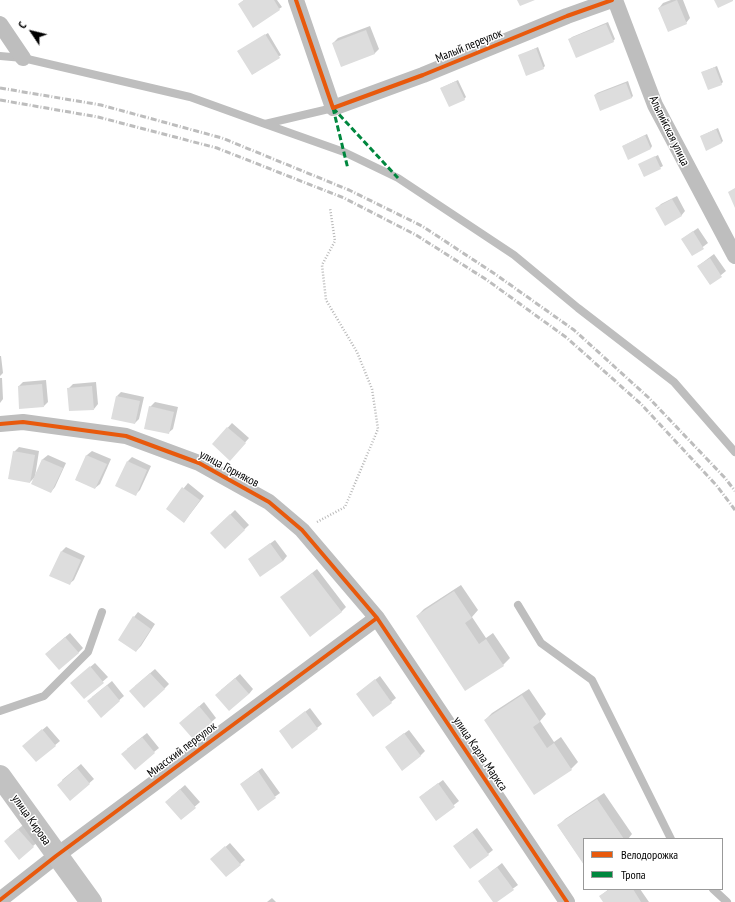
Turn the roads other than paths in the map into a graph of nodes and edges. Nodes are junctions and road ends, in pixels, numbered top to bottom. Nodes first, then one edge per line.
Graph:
1 (296, 0) edge
2 (614, 0) edge
3 (0, 24) edge
4 (0, 56) edge
5 (23, 58) junction
6 (333, 108) junction
7 (265, 124) junction
8 (735, 256) edge
9 (0, 424) edge
10 (735, 452) edge
11 (518, 605) dead end
12 (102, 612) dead end
13 (377, 618) junction
14 (0, 711) edge
15 (0, 776) edge
16 (671, 838) edge
17 (56, 856) junction
18 (714, 890) edge
19 (0, 900) edge
20 (90, 902) edge
21 (567, 902) edge
22 (727, 902) edge

1 - 6 street
2 - 6 street, Малый переулок
2 - 8 street, Альпийская улица
3 - 5 street
4 - 5 lane
5 - 7 lane
6 - 7 lane
7 - 10 lane
9 - 13 street, улица Горняков
11 - 16 lane
12 - 14 lane
13 - 17 street, Миасский переулок
13 - 21 street, улица Карла Маркса
15 - 17 street, улица Кирова
17 - 19 street, Миасский переулок
17 - 20 street, улица Кирова
18 - 22 lane

